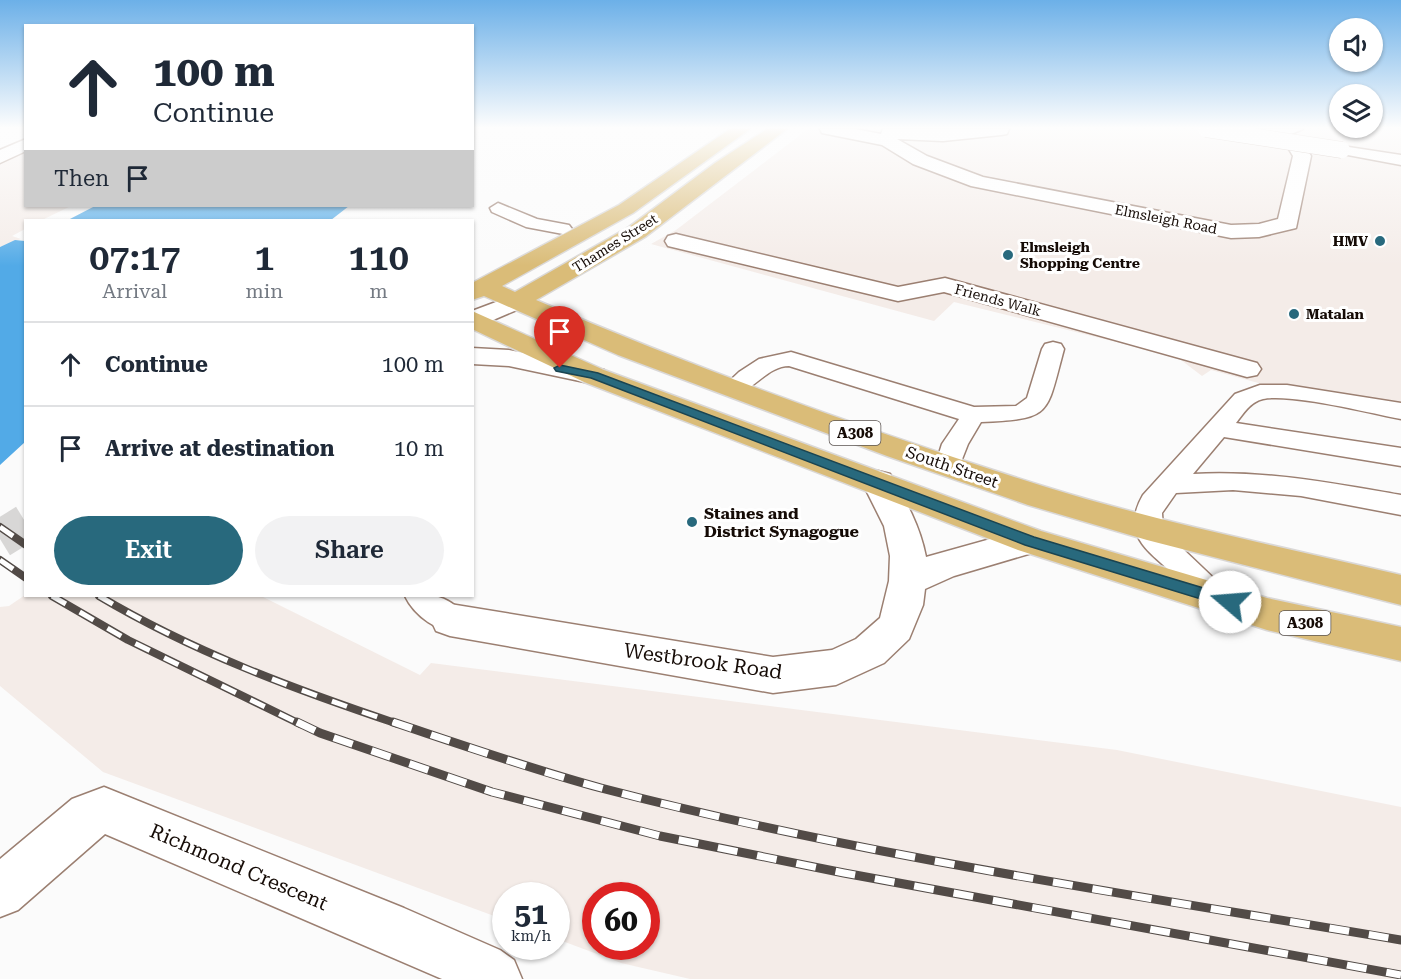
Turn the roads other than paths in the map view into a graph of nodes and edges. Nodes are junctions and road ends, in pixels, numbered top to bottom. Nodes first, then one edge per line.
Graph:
1 (676, 175) edge
2 (712, 175) edge
3 (959, 175) edge
4 (1298, 175) edge
5 (498, 208) dead end
6 (562, 229) dead end
7 (676, 241) dead end
8 (478, 290) edge
9 (517, 300) junction
10 (474, 320) edge
11 (474, 320) edge
12 (1053, 349) dead end
13 (474, 356) edge
14 (1247, 369) dead end
15 (594, 376) junction
16 (734, 388) junction
17 (1401, 411) edge
18 (973, 415) junction
19 (1218, 428) junction
20 (1401, 457) edge
21 (948, 466) junction
22 (878, 482) junction
23 (1168, 484) junction
24 (1401, 505) edge
25 (1147, 527) junction
26 (1030, 541) junction
27 (908, 581) junction
28 (1401, 590) edge
29 (1212, 596) junction
30 (421, 597) edge
31 (450, 620) joint
32 (1401, 644) edge
33 (0, 892) edge
34 (495, 979) edge

1 - 8 main road, Thames Street / A308
2 - 9 main road, Thames Street
3 - 4 street, Elmsleigh Road
5 - 6 lane
7 - 14 street, Friends Walk
8 - 9 main road, South Street / A308
9 - 10 street, Thames Street
9 - 16 main road, South Street / A308
11 - 15 main road, A308
12 - 18 lane
13 - 15 street
15 - 22 main road, A308
16 - 18 lane
16 - 21 main road, South Street / A308
17 - 19 lane
18 - 21 lane
19 - 20 lane
19 - 23 lane
21 - 25 main road, South Street / A308
22 - 26 main road, A308
22 - 27 street, Westbrook Road
23 - 24 lane
23 - 25 lane
25 - 28 main road, South Street / A308
25 - 29 lane
26 - 27 street
26 - 29 main road, A308
27 - 31 street, Westbrook Road
29 - 32 main road, A308
30 - 31 lane
33 - 34 street, Richmond Crescent

